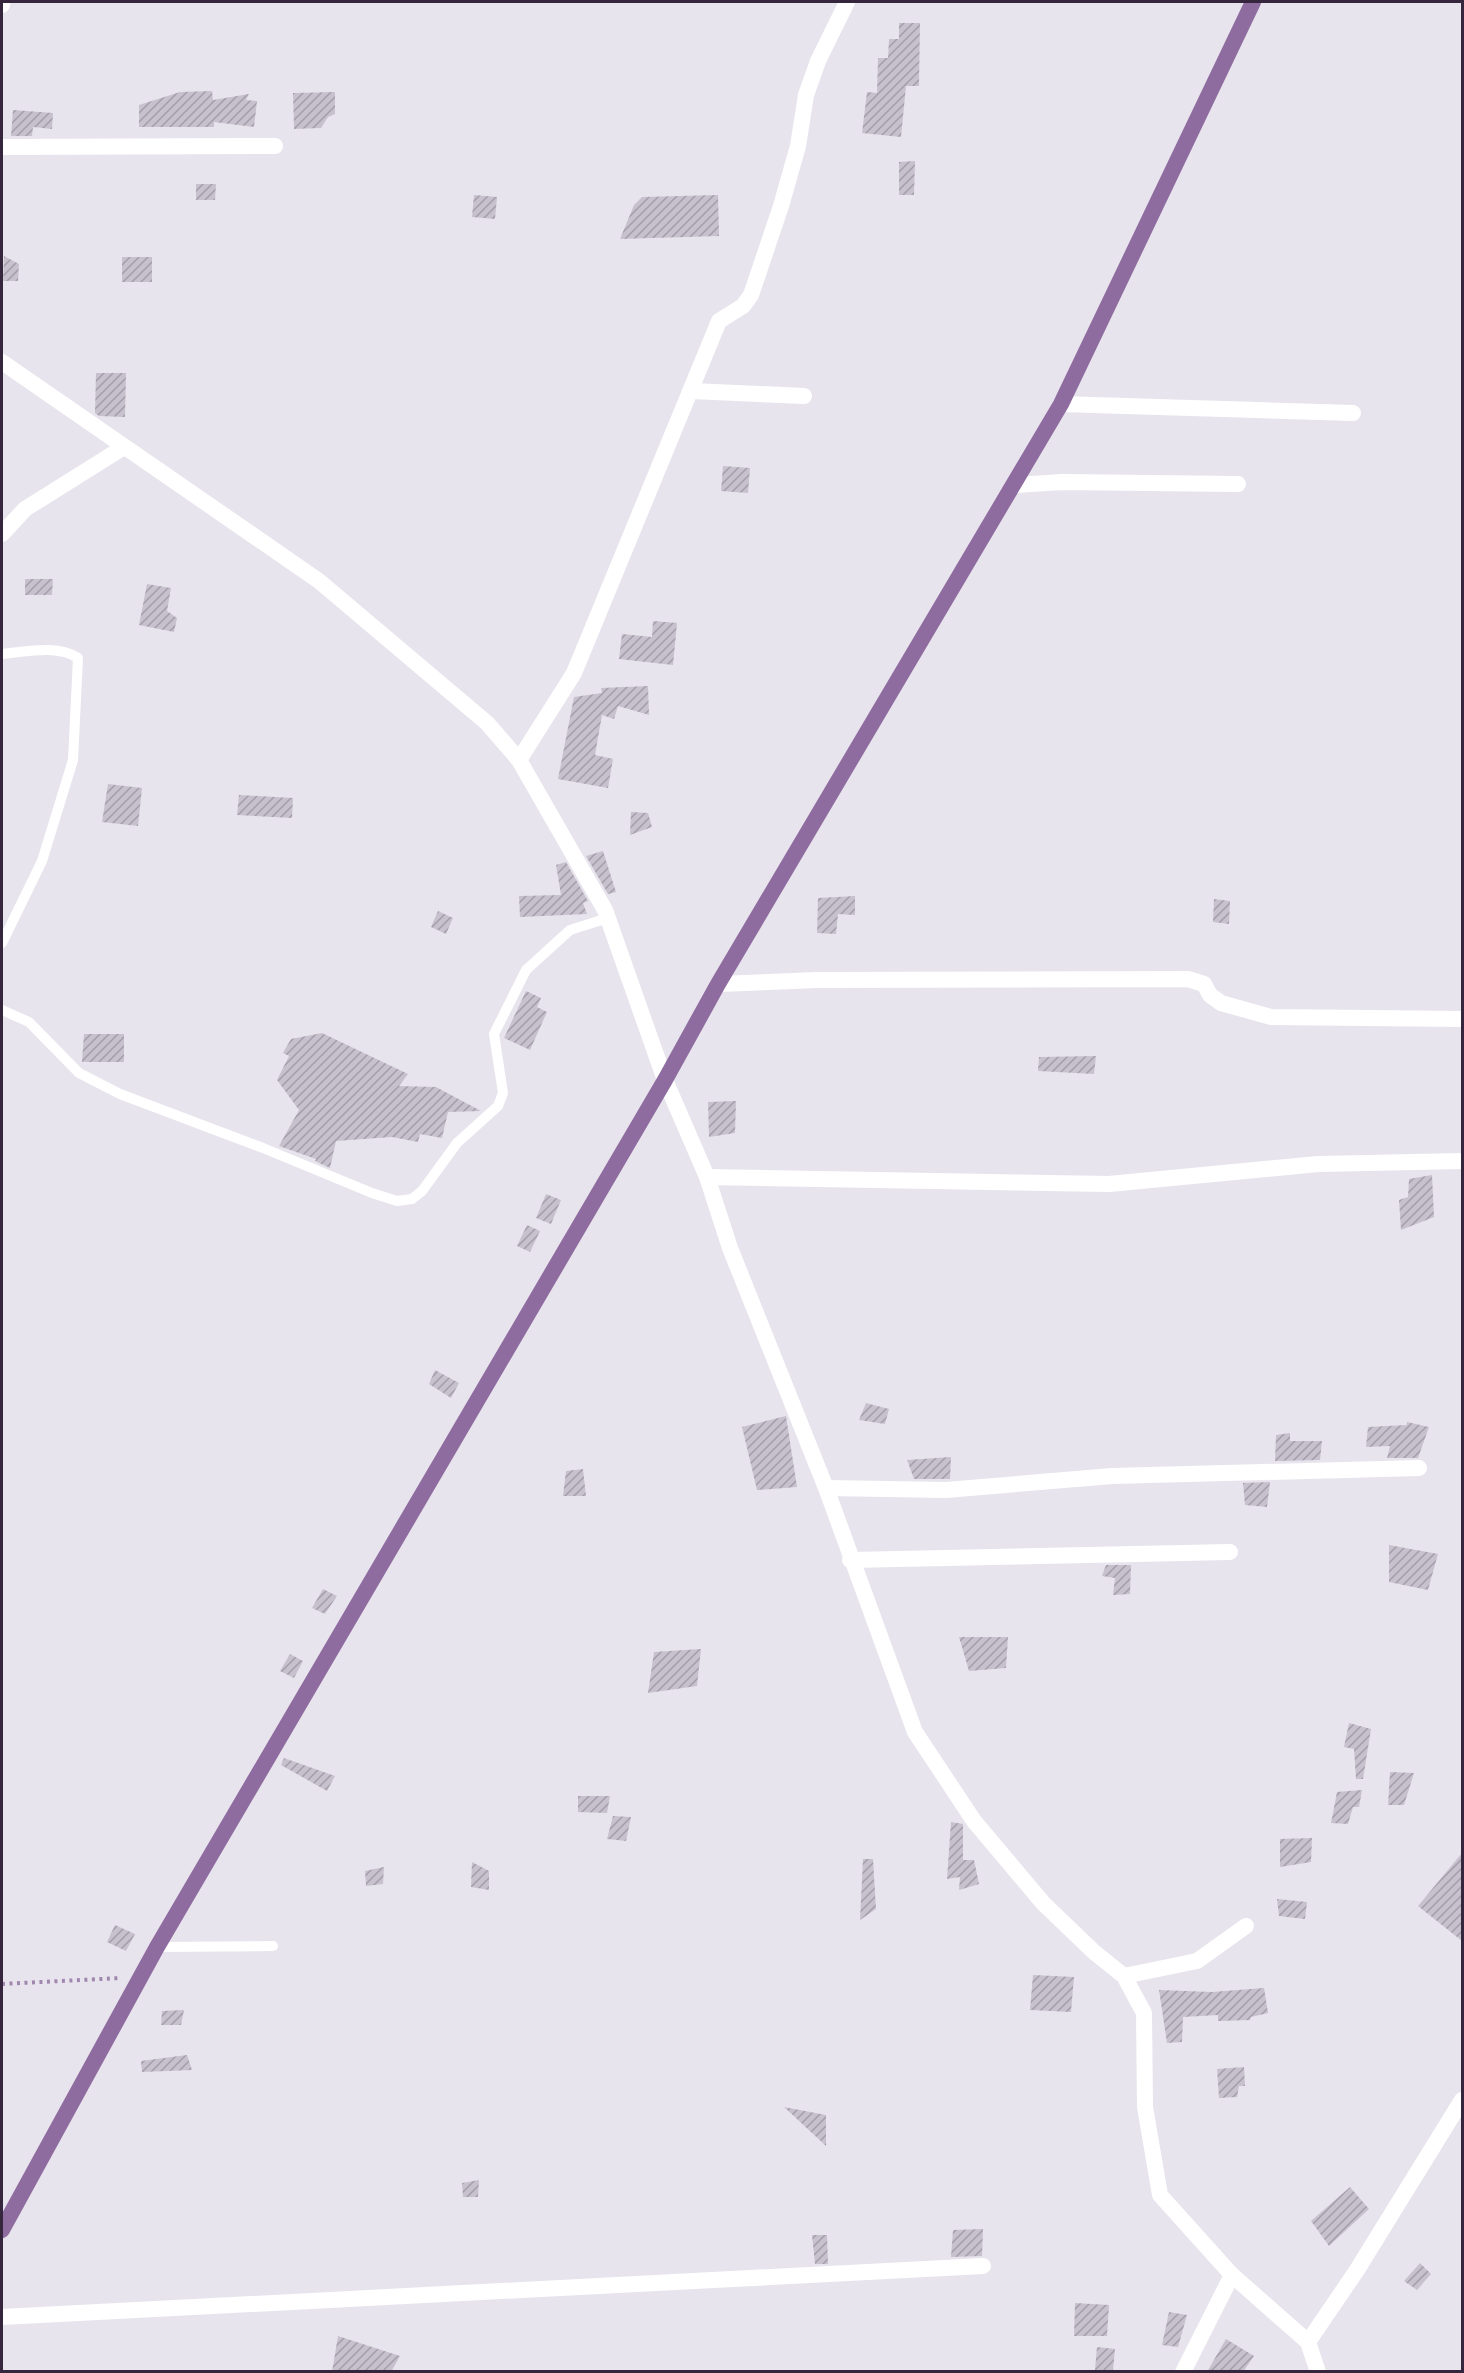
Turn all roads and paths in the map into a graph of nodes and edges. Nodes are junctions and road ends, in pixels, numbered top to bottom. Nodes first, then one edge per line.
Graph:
1 (847, 2) edge
2 (1253, 2) edge
3 (275, 146) dead end
4 (2, 147) edge
5 (2, 362) edge
6 (692, 391) junction
7 (804, 396) dead end
8 (1061, 404) junction
9 (1353, 413) dead end
10 (124, 447) junction
11 (1238, 484) dead end
12 (1015, 485) junction
13 (2, 534) edge
14 (2, 654) edge
15 (519, 760) junction
16 (608, 918) junction
17 (2, 943) edge
18 (718, 984) junction
19 (2, 1010) edge
20 (1462, 1019) edge
21 (665, 1080) junction
22 (1462, 1161) edge
23 (707, 1177) junction
24 (1419, 1468) dead end
25 (826, 1488) junction
26 (1230, 1552) dead end
27 (850, 1560) junction
28 (1246, 1926) dead end
29 (273, 1946) dead end
30 (157, 1947) junction
31 (1124, 1976) junction
32 (140, 1977) junction
33 (2, 1984) edge
34 (1462, 2100) edge
35 (2, 2230) edge
36 (983, 2266) dead end
37 (1232, 2275) junction
38 (2, 2317) edge
39 (1308, 2342) junction
40 (1183, 2372) edge
41 (1318, 2372) edge

1 - 6 street
2 - 8 main road
3 - 4 street
5 - 10 street
6 - 7 street
6 - 15 street
8 - 9 street
8 - 12 main road
10 - 13 street
10 - 15 street
11 - 12 street
12 - 18 main road
14 - 17 lane
15 - 16 street
16 - 19 lane
16 - 21 street
18 - 20 street
18 - 21 main road
21 - 23 street
21 - 30 main road
22 - 23 street
23 - 25 street
24 - 25 street
25 - 27 street
26 - 27 street
27 - 31 street
28 - 31 street
29 - 30 lane
30 - 32 main road
31 - 37 street
32 - 33 path
32 - 35 main road
34 - 39 street
36 - 38 street
37 - 39 street
37 - 40 street
39 - 41 street

